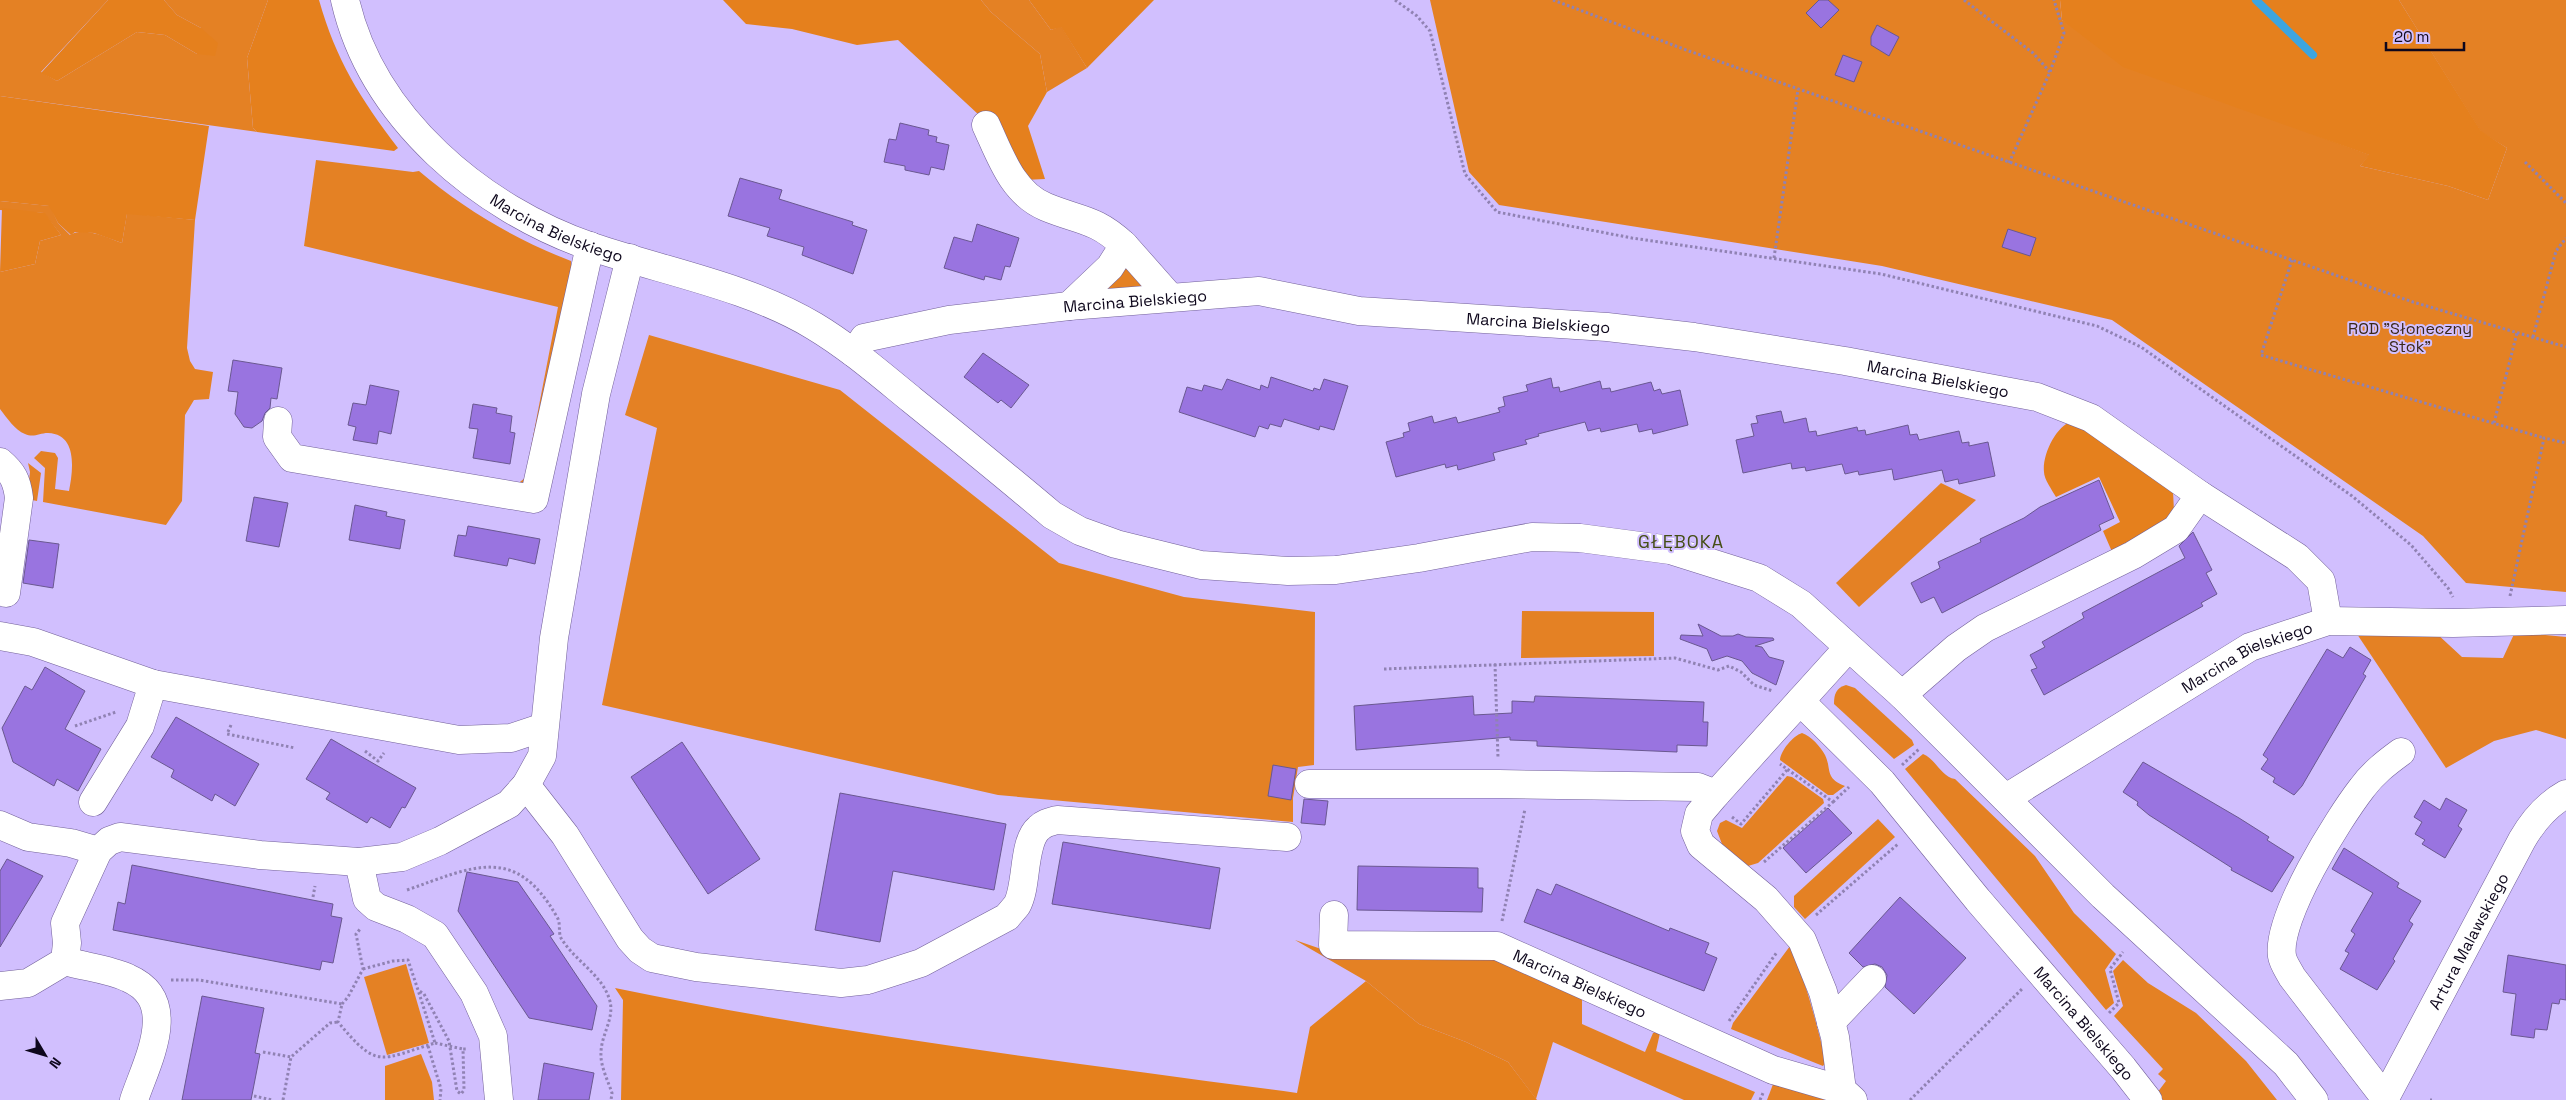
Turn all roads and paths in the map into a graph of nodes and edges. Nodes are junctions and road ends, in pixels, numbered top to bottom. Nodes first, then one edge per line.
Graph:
1 (345, 0) edge
2 (1395, 0) edge
3 (1553, 0) edge
4 (1964, 0) edge
5 (2054, 0) edge
6 (2050, 72) junction
7 (1798, 89) junction
8 (986, 125) dead end
9 (2525, 162) dead end
10 (2009, 163) junction
11 (2566, 203) edge
12 (2566, 238) edge
13 (1124, 245) junction
14 (590, 246) junction
15 (630, 258) junction
16 (1774, 258) junction
17 (2292, 260) junction
18 (1170, 297) junction
19 (1069, 306) junction
20 (2517, 333) junction
21 (2532, 337) junction
22 (2566, 347) edge
23 (854, 352) junction
24 (278, 421) dead end
25 (2494, 423) junction
26 (2544, 438) junction
27 (2566, 443) edge
28 (0, 462) edge
29 (2200, 495) junction
30 (6, 593) dead end
31 (2566, 620) edge
32 (2328, 621) junction
33 (2504, 622) junction
34 (2467, 623) junction
35 (0, 636) edge
36 (1848, 648) junction
37 (1495, 664) dead end
38 (153, 684) junction
39 (1902, 695) junction
40 (1800, 701) junction
41 (119, 711) dead end
42 (75, 726) dead end
43 (231, 726) dead end
44 (544, 728) junction
45 (1924, 744) dead end
46 (295, 748) dead end
47 (2401, 752) dead end
48 (1772, 757) dead end
49 (1787, 770) junction
50 (1882, 782) junction
51 (1854, 783) dead end
52 (1309, 784) dead end
53 (1499, 784) junction
54 (1530, 784) junction
55 (526, 785) junction
56 (2566, 794) edge
57 (2006, 798) junction
58 (93, 802) dead end
59 (1833, 802) junction
60 (1721, 804) junction
61 (0, 825) edge
62 (1287, 837) dead end
63 (1903, 840) dead end
64 (98, 851) junction
65 (372, 860) junction
66 (1760, 866) dead end
67 (309, 880) dead end
68 (315, 885) junction
69 (322, 886) dead end
70 (312, 897) dead end
71 (1334, 915) dead end
72 (362, 927) dead end
73 (1796, 932) junction
74 (1497, 946) junction
75 (2123, 952) dead end
76 (65, 961) junction
77 (363, 969) junction
78 (1872, 979) dead end
79 (2026, 985) dead end
80 (0, 986) edge
81 (144, 987) junction
82 (418, 990) junction
83 (342, 1004) junction
84 (2107, 1015) dead end
85 (338, 1022) junction
86 (1831, 1022) junction
87 (435, 1043) junction
88 (1714, 1044) junction
89 (428, 1046) junction
90 (450, 1046) junction
91 (494, 1046) junction
92 (463, 1049) junction
93 (263, 1052) dead end
94 (291, 1057) junction
95 (1848, 1095) edge
96 (254, 1096) dead end
97 (2384, 1099) edge
98 (134, 1100) edge
99 (272, 1100) edge
100 (283, 1100) edge
101 (440, 1100) edge
102 (499, 1100) edge
103 (611, 1100) edge
104 (1910, 1100) edge
105 (2148, 1100) edge
106 (2314, 1100) edge

1 - 14 street, Marcina Bielskiego
2 - 16 path
3 - 7 path
4 - 6 path
5 - 6 path
6 - 10 path
7 - 10 path
7 - 16 path
8 - 13 street
9 - 11 path
10 - 17 path
12 - 21 path
13 - 18 street
13 - 19 street
14 - 15 street, Marcina Bielskiego
14 - 24 street
15 - 23 street, Marcina Bielskiego
15 - 44 street
16 - 34 path
17 - 20 path
17 - 25 path
18 - 19 street, Marcina Bielskiego
18 - 29 street, Marcina Bielskiego
19 - 23 street, Marcina Bielskiego
20 - 21 path
20 - 25 path
21 - 22 path
23 - 36 street, Marcina Bielskiego
25 - 26 path
26 - 27 path
26 - 33 path
28 - 30 street
29 - 32 street, Marcina Bielskiego
29 - 39 street
31 - 33 street
32 - 34 street
32 - 57 street, Marcina Bielskiego
33 - 34 street
35 - 38 street
36 - 39 street, Marcina Bielskiego
36 - 40 street, Marcina Bielskiego
37 - 53 path
38 - 44 street
38 - 58 street
39 - 57 street, Marcina Bielskiego
40 - 50 street, Marcina Bielskiego
40 - 60 street, Marcina Bielskiego
41 - 42 path
43 - 46 path
44 - 55 street
45 - 50 path
47 - 97 street
48 - 49 path
49 - 59 path
49 - 60 path
50 - 105 street, Marcina Bielskiego
51 - 59 path
52 - 53 street
53 - 54 street
54 - 60 street
54 - 74 path
55 - 62 street
55 - 65 street
56 - 97 street, Artura Malawskiego
57 - 106 street, Marcina Bielskiego
59 - 66 path
60 - 73 street, Marcina Bielskiego
61 - 64 street
63 - 73 path
64 - 65 street
64 - 76 street
65 - 91 street
65 - 103 path
67 - 68 path
68 - 69 path
68 - 70 path
71 - 74 street, Marcina Bielskiego
72 - 77 path
73 - 86 street, Marcina Bielskiego
73 - 88 path
74 - 88 street, Marcina Bielskiego
75 - 84 path
76 - 80 street
76 - 81 street
77 - 82 path
77 - 83 path
78 - 86 street
79 - 104 path
81 - 83 path
81 - 98 street
82 - 87 path
82 - 90 path
83 - 85 path
85 - 89 path
85 - 94 path
86 - 95 street, Marcina Bielskiego
87 - 89 path
87 - 90 path
88 - 95 street, Marcina Bielskiego
89 - 101 path
90 - 92 path
90 - 92 path
91 - 92 path
91 - 102 street
93 - 94 path
94 - 100 path
96 - 99 path

